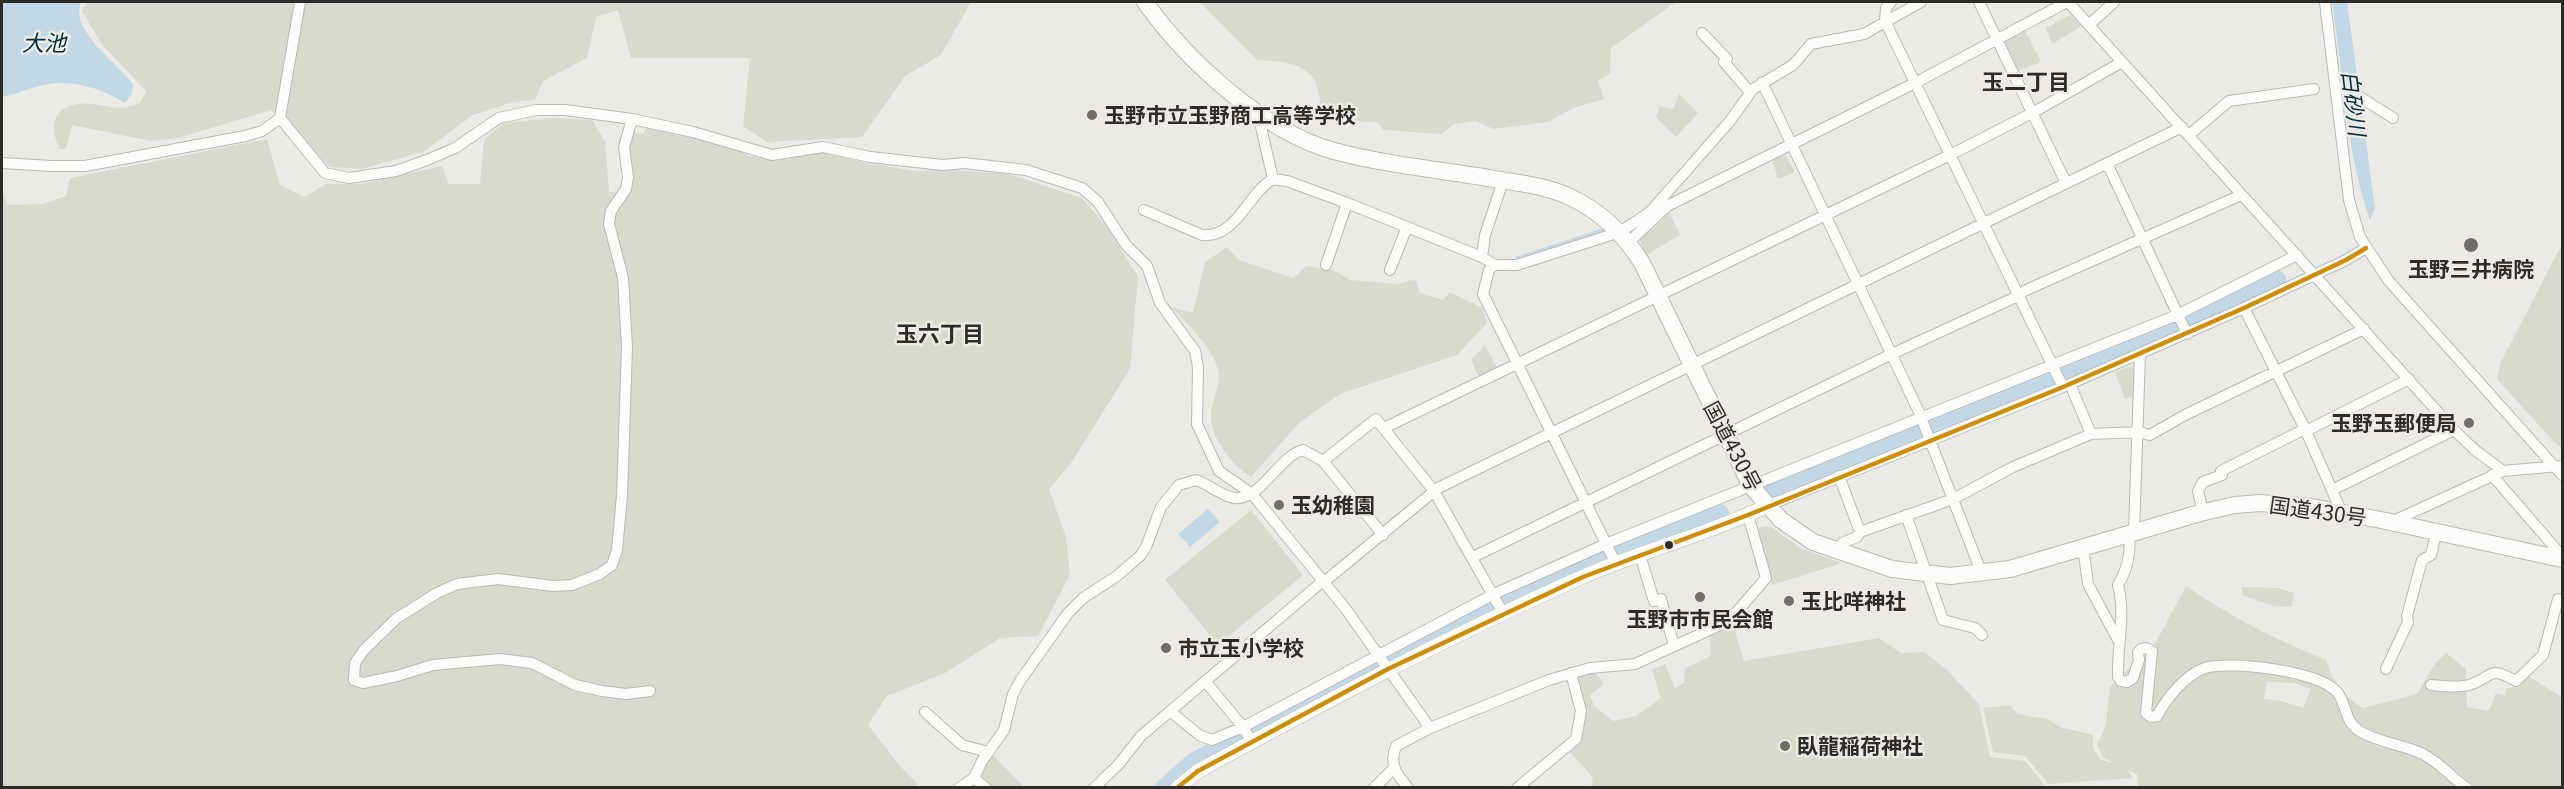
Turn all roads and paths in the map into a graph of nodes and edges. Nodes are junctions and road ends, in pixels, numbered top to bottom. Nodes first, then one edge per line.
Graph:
1 (300, 2) edge
2 (1145, 2) edge
3 (1891, 2) edge
4 (1921, 2) edge
5 (1979, 2) edge
6 (2067, 2) edge
7 (2114, 2) edge
8 (2325, 2) edge
9 (1885, 21) junction
10 (2089, 25) junction
11 (1702, 33) dead end
12 (1997, 38) junction
13 (2122, 62) junction
14 (1762, 82) junction
15 (1915, 82) junction
16 (2339, 88) junction
17 (2314, 89) dead end
18 (1750, 92) junction
19 (2034, 112) junction
20 (1258, 114) junction
21 (280, 118) junction
22 (2393, 118) dead end
23 (632, 119) junction
24 (2186, 131) junction
25 (1792, 144) junction
26 (1950, 155) junction
27 (2, 162) edge
28 (2107, 163) junction
29 (1273, 179) junction
30 (1503, 181) junction
31 (2066, 183) junction
32 (2241, 195) junction
33 (1347, 203) junction
34 (1144, 210) dead end
35 (1825, 214) junction
36 (1982, 223) junction
37 (1407, 227) junction
38 (1624, 237) junction
39 (2143, 238) junction
40 (2366, 248) junction
41 (2297, 255) junction
42 (1482, 257) junction
43 (1326, 265) dead end
44 (1495, 265) junction
45 (1390, 270) dead end
46 (2314, 274) junction
47 (1859, 285) junction
48 (1658, 295) junction
49 (2018, 296) junction
50 (2244, 308) junction
51 (2182, 324) junction
52 (2364, 329) junction
53 (1892, 354) junction
54 (2140, 354) junction
55 (1517, 363) junction
56 (1690, 364) junction
57 (2054, 368) junction
58 (2276, 371) junction
59 (2409, 379) junction
60 (2065, 384) junction
61 (1922, 419) junction
62 (1384, 428) junction
63 (2305, 430) junction
64 (2454, 430) junction
65 (1552, 432) junction
66 (2139, 432) junction
67 (2091, 434) junction
68 (1726, 435) junction
69 (1929, 437) junction
70 (1323, 461) junction
71 (2560, 469) edge
72 (2503, 471) junction
73 (2492, 475) junction
74 (1839, 476) junction
75 (1751, 486) junction
76 (2332, 490) junction
77 (1434, 491) junction
78 (1252, 494) junction
79 (1953, 499) junction
80 (1586, 502) junction
81 (1767, 506) junction
82 (2203, 512) junction
83 (2342, 513) junction
84 (1748, 515) junction
85 (1906, 515) junction
86 (2391, 522) junction
87 (1860, 532) junction
88 (2131, 532) junction
89 (2436, 534) junction
90 (1383, 535) junction
91 (2083, 547) junction
92 (1838, 552) junction
93 (1611, 554) junction
94 (1640, 555) junction
95 (1473, 556) junction
96 (2562, 558) edge
97 (1982, 574) junction
98 (1926, 575) junction
99 (1323, 582) junction
100 (1495, 596) junction
101 (2562, 600) edge
102 (1502, 611) junction
103 (1982, 635) dead end
104 (2118, 640) junction
105 (1674, 646) junction
106 (1383, 662) junction
107 (2386, 669) dead end
108 (1571, 674) junction
109 (1205, 681) junction
110 (2431, 685) dead end
111 (650, 691) dead end
112 (926, 711) dead end
113 (1170, 711) junction
114 (1430, 728) junction
115 (1247, 734) junction
116 (988, 752) junction
117 (1393, 769) junction
118 (974, 778) junction
119 (959, 788) edge
120 (986, 788) edge
121 (1094, 788) edge
122 (1177, 788) edge
123 (1374, 788) edge
124 (1408, 788) edge
125 (1517, 788) edge
126 (2467, 788) edge

1 - 21 street
2 - 20 highway, 国道430号
3 - 9 street
4 - 9 street
5 - 12 street
6 - 10 street
6 - 12 street
7 - 10 street
8 - 16 street
9 - 14 street
9 - 15 street
10 - 13 street
11 - 18 street
12 - 15 street
12 - 19 street
13 - 19 street
13 - 24 street
14 - 18 street
14 - 25 street
15 - 25 street
15 - 26 street
16 - 22 street
16 - 40 street
17 - 24 street
18 - 38 street
19 - 26 street
19 - 31 street
20 - 29 street
20 - 30 highway, 国道430号
21 - 23 street
21 - 27 street
23 - 78 street
23 - 111 street
24 - 28 street
24 - 32 street
25 - 35 street
25 - 38 street
26 - 35 street
26 - 36 street
28 - 31 street
28 - 39 street
29 - 33 street
29 - 34 street
30 - 38 highway, 国道430号
30 - 42 street
31 - 36 street
32 - 39 street
32 - 41 street
33 - 37 street
33 - 43 street
35 - 47 street
35 - 48 street
36 - 47 street
36 - 49 street
37 - 42 street
37 - 45 street
38 - 44 street
38 - 48 highway, 国道430号
39 - 49 street
39 - 51 street
40 - 46 street
40 - 71 street
41 - 46 street
41 - 51 street
42 - 44 street
44 - 55 street
46 - 50 street
46 - 52 street
47 - 53 street
47 - 56 street
48 - 55 street
48 - 56 highway, 国道430号
49 - 53 street
49 - 57 street
50 - 51 street
50 - 58 street
51 - 54 street
51 - 57 street
52 - 58 street
52 - 59 street
53 - 61 street
53 - 68 street
54 - 60 street
54 - 66 street
55 - 62 street
55 - 65 street
56 - 65 street
56 - 68 highway, 国道430号
57 - 60 street
57 - 61 street
58 - 63 street
58 - 66 street
59 - 63 street
59 - 64 street
60 - 67 street
60 - 69 street
61 - 69 street
61 - 75 street
62 - 70 street
62 - 77 street
63 - 76 street
63 - 82 street
64 - 72 street
64 - 76 street
65 - 77 street
65 - 80 street
66 - 67 street
66 - 88 street
67 - 79 street
68 - 75 highway, 国道430号
68 - 80 street
69 - 74 street
69 - 79 street
70 - 78 street
70 - 90 street
71 - 72 street
72 - 73 street
73 - 86 street
73 - 96 street
74 - 81 street
74 - 87 street
75 - 81 highway, 国道430号
75 - 93 street
76 - 83 street
77 - 90 street
77 - 95 street
78 - 99 street
78 - 116 street
79 - 85 street
79 - 97 street
80 - 93 street
80 - 95 street
81 - 84 main road
81 - 92 highway, 国道430号
82 - 83 highway, 国道430号
82 - 88 highway, 国道430号
83 - 86 highway, 国道430号
84 - 94 main road
84 - 105 street
85 - 87 street
85 - 98 street
86 - 89 highway, 国道430号
87 - 92 street
88 - 91 highway, 国道430号
88 - 104 street
89 - 96 highway, 国道430号
89 - 107 street
90 - 99 street
91 - 97 highway, 国道430号
91 - 104 street
92 - 98 highway, 国道430号
93 - 94 main road
93 - 100 street
93 - 102 main road
94 - 105 street
95 - 100 street
97 - 98 highway, 国道430号
98 - 103 street
99 - 106 street
99 - 109 street
100 - 102 street
100 - 106 street
101 - 110 street
102 - 106 main road
104 - 126 street
105 - 108 street
106 - 114 street
106 - 115 main road
108 - 114 street
108 - 125 street
109 - 113 street
109 - 115 street
112 - 116 street
113 - 115 street
113 - 121 street
114 - 117 street
115 - 122 main road
116 - 118 street
117 - 123 street
117 - 124 street
118 - 119 street
118 - 120 street

